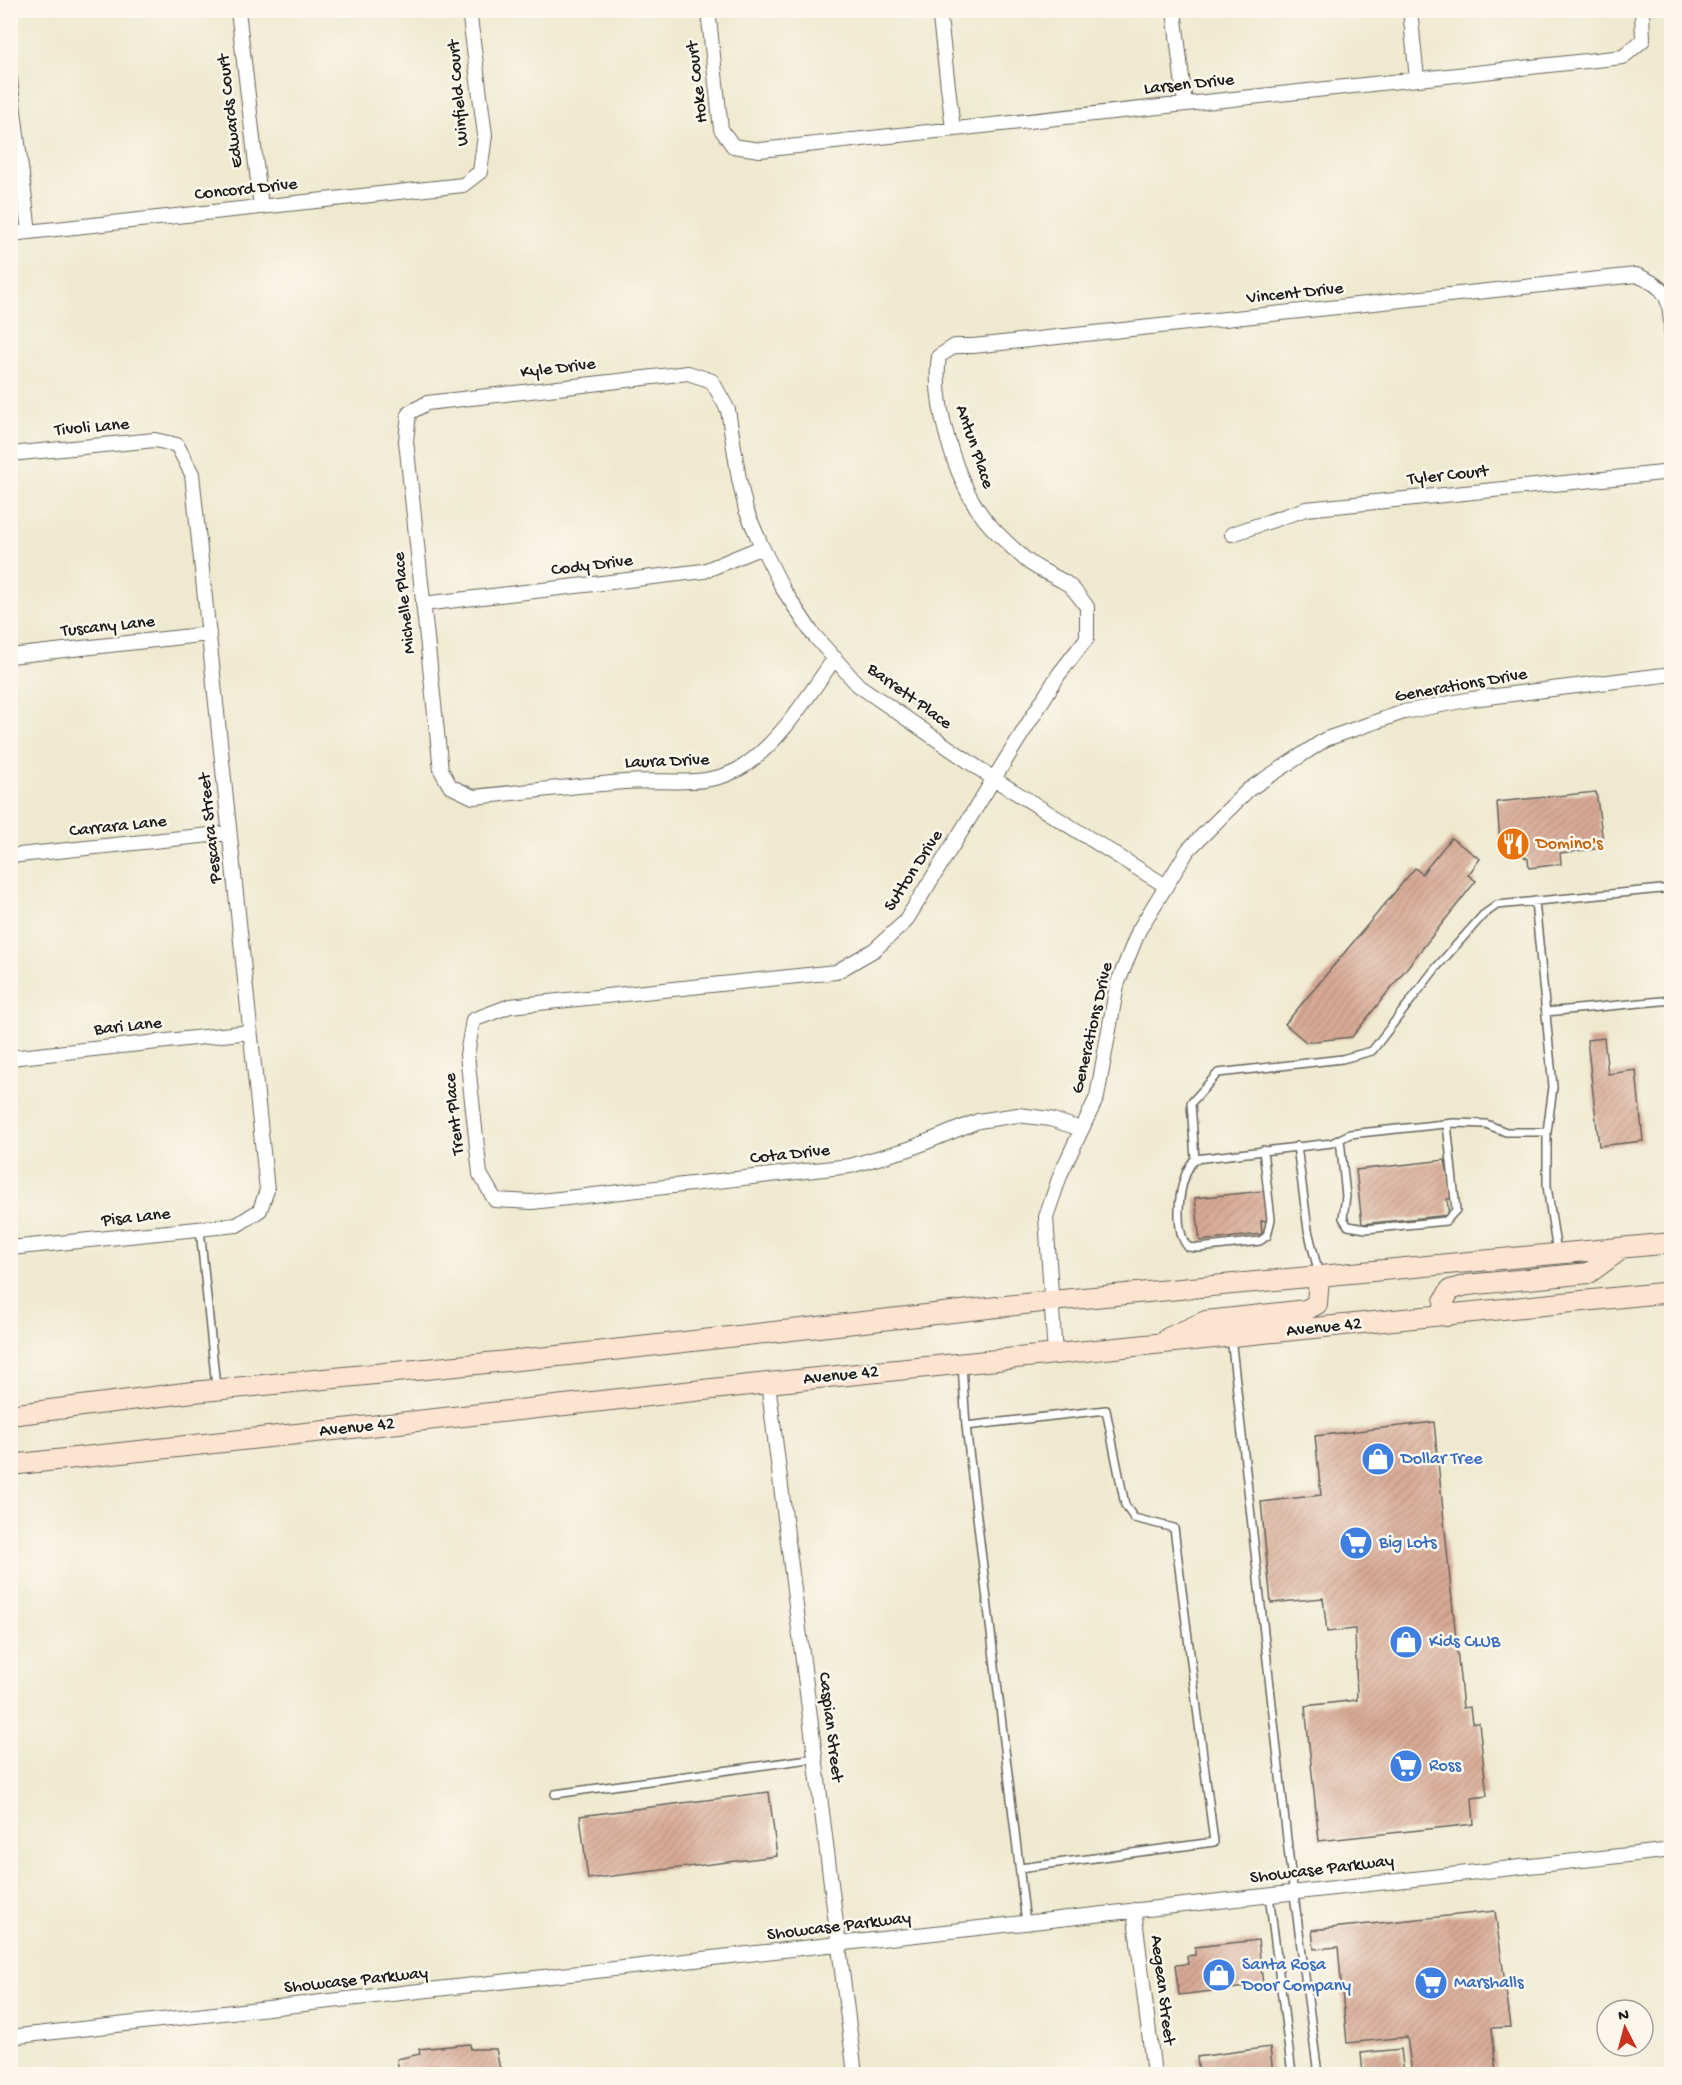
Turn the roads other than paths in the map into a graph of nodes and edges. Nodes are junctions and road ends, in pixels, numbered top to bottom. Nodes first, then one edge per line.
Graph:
1 (238, 10) edge
2 (469, 10) edge
3 (708, 10) edge
4 (939, 10) edge
5 (1174, 10) edge
6 (1410, 10) edge
7 (1642, 10) edge
8 (10, 79) edge
9 (1417, 79) junction
10 (1185, 104) junction
11 (953, 129) junction
12 (733, 146) joint
13 (480, 172) joint
14 (261, 207) junction
15 (29, 232) junction
16 (10, 234) edge
17 (1671, 338) edge
18 (939, 356) joint
19 (712, 381) joint
20 (409, 413) joint
21 (177, 445) joint
22 (10, 454) edge
23 (1671, 472) edge
24 (1232, 534) dead end
25 (762, 547) junction
26 (423, 604) junction
27 (1088, 607) joint
28 (209, 634) junction
29 (10, 656) edge
30 (835, 658) junction
31 (1671, 674) edge
32 (994, 779) junction
33 (450, 786) joint
34 (230, 833) junction
35 (10, 856) edge
36 (1166, 886) junction
37 (1671, 888) edge
38 (1535, 901) junction
39 (1671, 1000) edge
40 (1546, 1012) junction
41 (472, 1020) joint
42 (250, 1032) junction
43 (10, 1058) edge
44 (1447, 1124) junction
45 (1081, 1129) junction
46 (1547, 1132) junction
47 (1340, 1139) junction
48 (1297, 1146) junction
49 (1263, 1150) junction
50 (1195, 1159) junction
51 (495, 1200) joint
52 (260, 1210) joint
53 (200, 1229) junction
54 (1671, 1243) edge
55 (10, 1248) edge
56 (1623, 1248) junction
57 (1557, 1254) junction
58 (1319, 1277) junction
59 (1671, 1292) edge
60 (1051, 1301) junction
61 (1446, 1316) junction
62 (1231, 1337) junction
63 (1152, 1346) junction
64 (1055, 1355) junction
65 (962, 1364) junction
66 (768, 1383) junction
67 (217, 1390) junction
68 (10, 1415) edge
69 (966, 1426) junction
70 (10, 1465) edge
71 (816, 1758) junction
72 (555, 1794) dead end
73 (1671, 1850) edge
74 (1020, 1868) junction
75 (1294, 1891) junction
76 (1269, 1894) junction
77 (1134, 1910) junction
78 (1026, 1923) junction
79 (839, 1946) junction
80 (10, 2037) edge
81 (855, 2074) edge
82 (1154, 2074) edge
83 (1292, 2074) edge
84 (1318, 2074) edge

1 - 14 street, Edwards Court
2 - 13 street, Winfield Court
3 - 12 street, Hoke Court
4 - 11 street
5 - 10 street
6 - 9 street
7 - 9 street, Larsen Drive
8 - 15 street
9 - 10 street, Larsen Drive
10 - 11 street, Larsen Drive
11 - 12 street, Larsen Drive
13 - 14 street, Concord Drive
14 - 15 street, Concord Drive
15 - 16 street, Concord Drive
17 - 18 street, Vincent Drive
18 - 27 street, Antun Place
19 - 20 street, Kyle Drive
19 - 25 street, Barrett Place
20 - 26 street, Michelle Place
21 - 22 street, Tivoli Lane
21 - 28 street, Pescara Street
23 - 24 street, Tyler Court
25 - 26 street, Cody Drive
25 - 30 street, Barrett Place
26 - 33 street, Michelle Place
27 - 32 street, Sutton Drive
28 - 29 street, Tuscany Lane
28 - 34 street, Pescara Street
30 - 32 street, Barrett Place
30 - 33 street, Laura Drive
31 - 36 street, Generations Drive
32 - 36 street, Barrett Place
32 - 41 street, Sutton Drive
34 - 35 street, Carrara Lane
34 - 42 street, Pescara Street
36 - 45 street, Generations Drive
37 - 38 lane
38 - 40 lane
38 - 50 lane
39 - 40 lane
40 - 46 lane
41 - 51 street, Trent Place
42 - 43 street, Bari Lane
42 - 52 street, Pescara Street
44 - 46 lane
44 - 47 lane
44 - 47 lane
45 - 51 street, Cota Drive
45 - 60 street, Generations Drive
46 - 57 lane
47 - 48 lane
48 - 49 lane
48 - 58 lane
49 - 50 lane
49 - 50 lane
52 - 53 street, Pisa Lane
53 - 55 street, Pisa Lane
53 - 67 lane
54 - 56 main road
56 - 57 main road
56 - 61 main road
57 - 58 main road
58 - 60 main road
58 - 63 main road
59 - 61 main road, Avenue 42
60 - 64 street, Generations Drive
60 - 67 main road
61 - 62 main road, Avenue 42
62 - 63 main road, Avenue 42
62 - 75 lane
63 - 64 main road, Avenue 42
64 - 65 main road, Avenue 42
65 - 66 main road, Avenue 42
65 - 69 lane
66 - 70 main road, Avenue 42
66 - 71 street, Caspian Street
67 - 68 main road
69 - 74 lane
69 - 74 lane
71 - 72 lane
71 - 79 street, Caspian Street
73 - 75 street, Showcase Parkway
74 - 78 lane
75 - 76 street, Showcase Parkway
75 - 84 lane
76 - 77 street, Showcase Parkway
76 - 83 lane
77 - 78 street, Showcase Parkway
77 - 82 street, Aegean Street
78 - 79 street, Showcase Parkway
79 - 80 street, Showcase Parkway
79 - 81 street, Caspian Street

